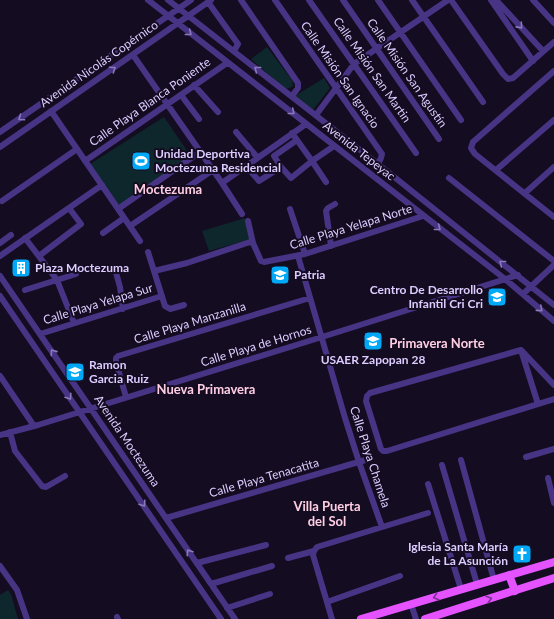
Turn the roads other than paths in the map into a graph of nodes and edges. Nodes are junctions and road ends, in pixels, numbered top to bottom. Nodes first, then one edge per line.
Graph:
1 (148, 0) edge
2 (168, 0) edge
3 (191, 0) edge
4 (241, 0) edge
5 (275, 0) edge
6 (309, 0) edge
7 (343, 0) edge
8 (378, 0) edge
9 (412, 0) edge
10 (448, 0) edge
11 (451, 0) edge
12 (491, 0) edge
13 (496, 0) edge
14 (533, 0) edge
15 (210, 1) edge
16 (179, 8) junction
17 (168, 16) junction
18 (188, 16) junction
19 (424, 16) junction
20 (554, 23) edge
21 (177, 24) junction
22 (400, 32) junction
23 (554, 42) edge
24 (377, 48) junction
25 (234, 51) junction
26 (543, 51) junction
27 (133, 55) junction
28 (533, 61) junction
29 (227, 63) junction
30 (354, 64) junction
31 (554, 71) edge
32 (270, 79) junction
33 (194, 85) junction
34 (261, 87) junction
35 (336, 88) junction
36 (181, 95) junction
37 (292, 96) junction
38 (484, 102) dead end
39 (167, 104) junction
40 (51, 111) junction
41 (218, 112) dead end
42 (316, 115) junction
43 (199, 119) dead end
44 (461, 120) dead end
45 (554, 120) edge
46 (306, 124) junction
47 (0, 132) edge
48 (236, 132) dead end
49 (292, 134) junction
50 (439, 139) dead end
51 (297, 140) junction
52 (352, 144) junction
53 (334, 146) junction
54 (0, 147) edge
55 (77, 149) junction
56 (269, 149) junction
57 (200, 152) junction
58 (416, 153) dead end
59 (345, 154) junction
60 (274, 156) junction
61 (257, 158) junction
62 (85, 160) junction
63 (312, 161) junction
64 (378, 164) junction
65 (246, 166) junction
66 (281, 167) junction
67 (554, 167) edge
68 (213, 170) junction
69 (496, 170) junction
70 (449, 178) dead end
71 (326, 182) dead end
72 (222, 183) junction
73 (102, 185) junction
74 (525, 193) junction
75 (2, 202) dead end
76 (335, 204) dead end
77 (69, 208) junction
78 (118, 209) junction
79 (290, 209) dead end
80 (242, 214) dead end
81 (424, 216) junction
82 (554, 216) edge
83 (124, 218) junction
84 (248, 221) dead end
85 (130, 226) junction
86 (103, 233) dead end
87 (11, 236) dead end
88 (25, 238) junction
89 (140, 241) dead end
90 (0, 243) edge
91 (253, 243) junction
92 (331, 246) junction
93 (148, 252) dead end
94 (305, 254) junction
95 (0, 256) edge
96 (39, 256) junction
97 (298, 256) junction
98 (554, 261) edge
99 (554, 266) edge
100 (115, 269) dead end
101 (154, 271) junction
102 (76, 274) dead end
103 (518, 275) junction
104 (1, 279) edge
105 (505, 279) junction
106 (57, 280) junction
107 (531, 286) junction
108 (25, 290) dead end
109 (523, 294) junction
110 (0, 296) edge
111 (162, 296) junction
112 (310, 298) junction
113 (184, 305) dead end
114 (554, 305) edge
115 (123, 309) junction
116 (554, 321) edge
117 (74, 323) junction
118 (40, 334) junction
119 (322, 338) junction
120 (521, 350) junction
121 (0, 376) edge
122 (554, 386) edge
123 (126, 397) junction
124 (554, 399) edge
125 (538, 404) junction
126 (91, 408) junction
127 (80, 412) junction
128 (34, 426) junction
129 (10, 432) junction
130 (0, 435) edge
131 (554, 448) edge
132 (526, 457) dead end
133 (369, 459) dead end
134 (461, 460) dead end
135 (359, 462) junction
136 (442, 465) dead end
137 (65, 476) dead end
138 (548, 478) dead end
139 (428, 484) dead end
140 (554, 503) edge
141 (428, 513) dead end
142 (166, 518) junction
143 (382, 527) junction
144 (266, 545) dead end
145 (314, 551) junction
146 (288, 558) dead end
147 (554, 562) edge
148 (197, 563) junction
149 (0, 566) edge
150 (272, 566) dead end
151 (510, 575) junction
152 (400, 576) dead end
153 (554, 578) edge
154 (494, 580) junction
155 (211, 584) junction
156 (477, 584) junction
157 (460, 589) junction
158 (515, 591) junction
159 (270, 594) dead end
160 (327, 602) junction
161 (411, 604) junction
162 (227, 608) junction
163 (27, 619) edge
164 (221, 619) edge
165 (235, 619) edge
166 (332, 619) edge
167 (361, 619) edge
168 (416, 619) edge
169 (425, 619) edge

1 - 17 street, Avenida Tepeyac
2 - 16 street, Avenida Tepeyac
3 - 16 street, Avenida Nicolás Copérnico
4 - 37 street
5 - 35 street, Calle Misión San Ignacio
6 - 30 street, Calle Misión San Martin
7 - 24 street, Calle Misión San Agustín
8 - 22 street
9 - 19 street
10 - 19 street
11 - 28 street
12 - 28 street
13 -> 26 street
14 - 20 street
15 - 18 street, Avenida Nicolás Copérnico
15 - 25 street
16 - 17 street, Avenida Nicolás Copérnico
16 - 18 street, Avenida Tepeyac
17 - 21 street, Avenida Tepeyac
17 -> 47 street, Avenida Nicolás Copérnico
18 - 21 street, Avenida Nicolás Copérnico
18 - 25 street, Avenida Tepeyac
19 - 22 street
19 - 38 street
21 - 27 street, Avenida Nicolás Copérnico
21 -> 29 street, Avenida Tepeyac
22 - 24 street
22 - 44 street
23 - 26 street
24 - 30 street
24 - 50 street, Calle Misión San Agustín
32 -> 25 street, Avenida Tepeyac
26 - 28 street
27 - 39 street
40 -> 27 street, Avenida Nicolás Copérnico
29 - 33 street, Calle Playa Blanca Poniente
29 - 34 street, Avenida Tepeyac
30 - 35 street
30 - 58 street, Calle Misión San Martin
31 - 69 street
32 - 34 street
32 - 37 street, Avenida Tepeyac
33 - 36 street, Calle Playa Blanca Poniente
33 - 41 street
34 -> 46 street, Avenida Tepeyac
35 - 42 street
35 - 64 street, Calle Misión San Ignacio
36 - 39 street, Calle Playa Blanca Poniente
36 - 43 street
37 - 42 street, Avenida Tepeyac
39 - 57 street
39 - 62 street, Calle Playa Blanca Poniente
40 - 54 street, Avenida Nicolás Copérnico
40 - 55 street
42 - 52 street, Avenida Tepeyac
45 - 69 street
46 - 49 street
46 - 53 street, Avenida Tepeyac
48 - 61 street
49 - 51 street
49 - 56 street
51 - 60 street
51 - 63 street
52 - 59 street
52 - 64 street, Avenida Tepeyac
53 - 59 street, Avenida Tepeyac
53 - 63 street
55 - 62 street
55 - 75 street
56 - 60 street
56 - 61 street
57 - 68 street
57 - 78 street
59 - 81 street, Avenida Tepeyac
60 - 66 street
61 - 65 street
62 - 73 street
63 - 66 street
63 - 71 street
103 -> 64 street, Avenida Tepeyac
65 - 66 street
65 - 72 street
67 - 74 street
68 - 72 street
68 - 85 street
69 - 74 street
70 - 98 street
72 - 80 street
73 - 77 street
73 - 78 street
74 - 82 street
76 - 92 street
77 - 88 street
77 - 96 street
78 - 83 street
79 - 94 street
81 - 92 street, Calle Playa Yelapa Norte
81 -> 105 street, Avenida Tepeyac
83 - 85 street
83 - 86 street
84 - 91 street
85 - 89 street
87 - 90 street
88 - 95 street
88 - 96 street
91 - 97 street, Calle Playa Yelapa Norte
91 - 101 street
92 - 94 street, Calle Playa Yelapa Norte
93 - 101 street
94 - 97 street, Calle Playa Yelapa Norte
96 - 106 street
97 - 112 street, Calle Playa Chamela
99 - 107 street
100 - 115 street
101 - 111 street
102 - 106 street
103 - 105 street, Calle Playa de Hornos
103 - 107 street, Avenida Tepeyac
104 - 118 street, Avenida Moctezuma
105 - 109 street, Avenida Tepeyac
105 - 119 street, Calle Playa de Hornos
106 - 108 street
106 - 117 street
107 - 109 street
107 - 114 street, Avenida Tepeyac
109 -> 116 street, Avenida Tepeyac
110 -> 127 street, Avenida Moctezuma
111 - 113 street
111 - 115 street, Calle Playa Yelapa Sur
112 - 119 street, Calle Playa Chamela
112 - 123 street, Calle Playa Manzanilla
115 - 117 street, Calle Playa Yelapa Sur
117 - 118 street, Calle Playa Yelapa Sur
126 -> 118 street, Avenida Moctezuma
119 - 123 street, Calle Playa de Hornos
119 - 135 street, Calle Playa Chamela
120 - 122 street
120 - 125 street
120 - 125 street
121 - 128 street
123 - 126 street, Calle Playa de Hornos
124 - 125 street
126 - 127 street, Calle Playa de Hornos
126 - 142 street, Avenida Moctezuma
127 - 128 street, Calle Playa de Hornos
127 -> 164 street, Avenida Moctezuma
128 - 129 street, Calle Playa de Hornos
129 - 130 street, Calle Playa de Hornos
129 - 137 street
131 - 132 street
133 - 135 street, Calle Playa Tenacatita
134 - 154 street
135 - 142 street, Calle Playa Tenacatita
135 - 143 street, Calle Playa Chamela
136 - 156 street
138 - 140 street
139 - 157 street
141 - 143 street
148 -> 142 street, Avenida Moctezuma
143 - 145 street, Calle Playa Chamela
144 - 148 street
145 - 146 street, Calle Playa Chamela
145 - 160 street
147 - 151 main road
148 - 155 street, Avenida Moctezuma
149 - 163 street
150 - 155 street
151 - 154 main road
151 - 158 main road
152 - 160 street
153 - 158 main road
154 - 156 main road
155 - 162 street, Avenida Moctezuma
156 - 157 main road
157 -> 161 main road
169 -> 158 main road
159 - 162 street
160 - 166 street
161 - 167 main road
161 - 168 street
162 - 165 street, Avenida Moctezuma

